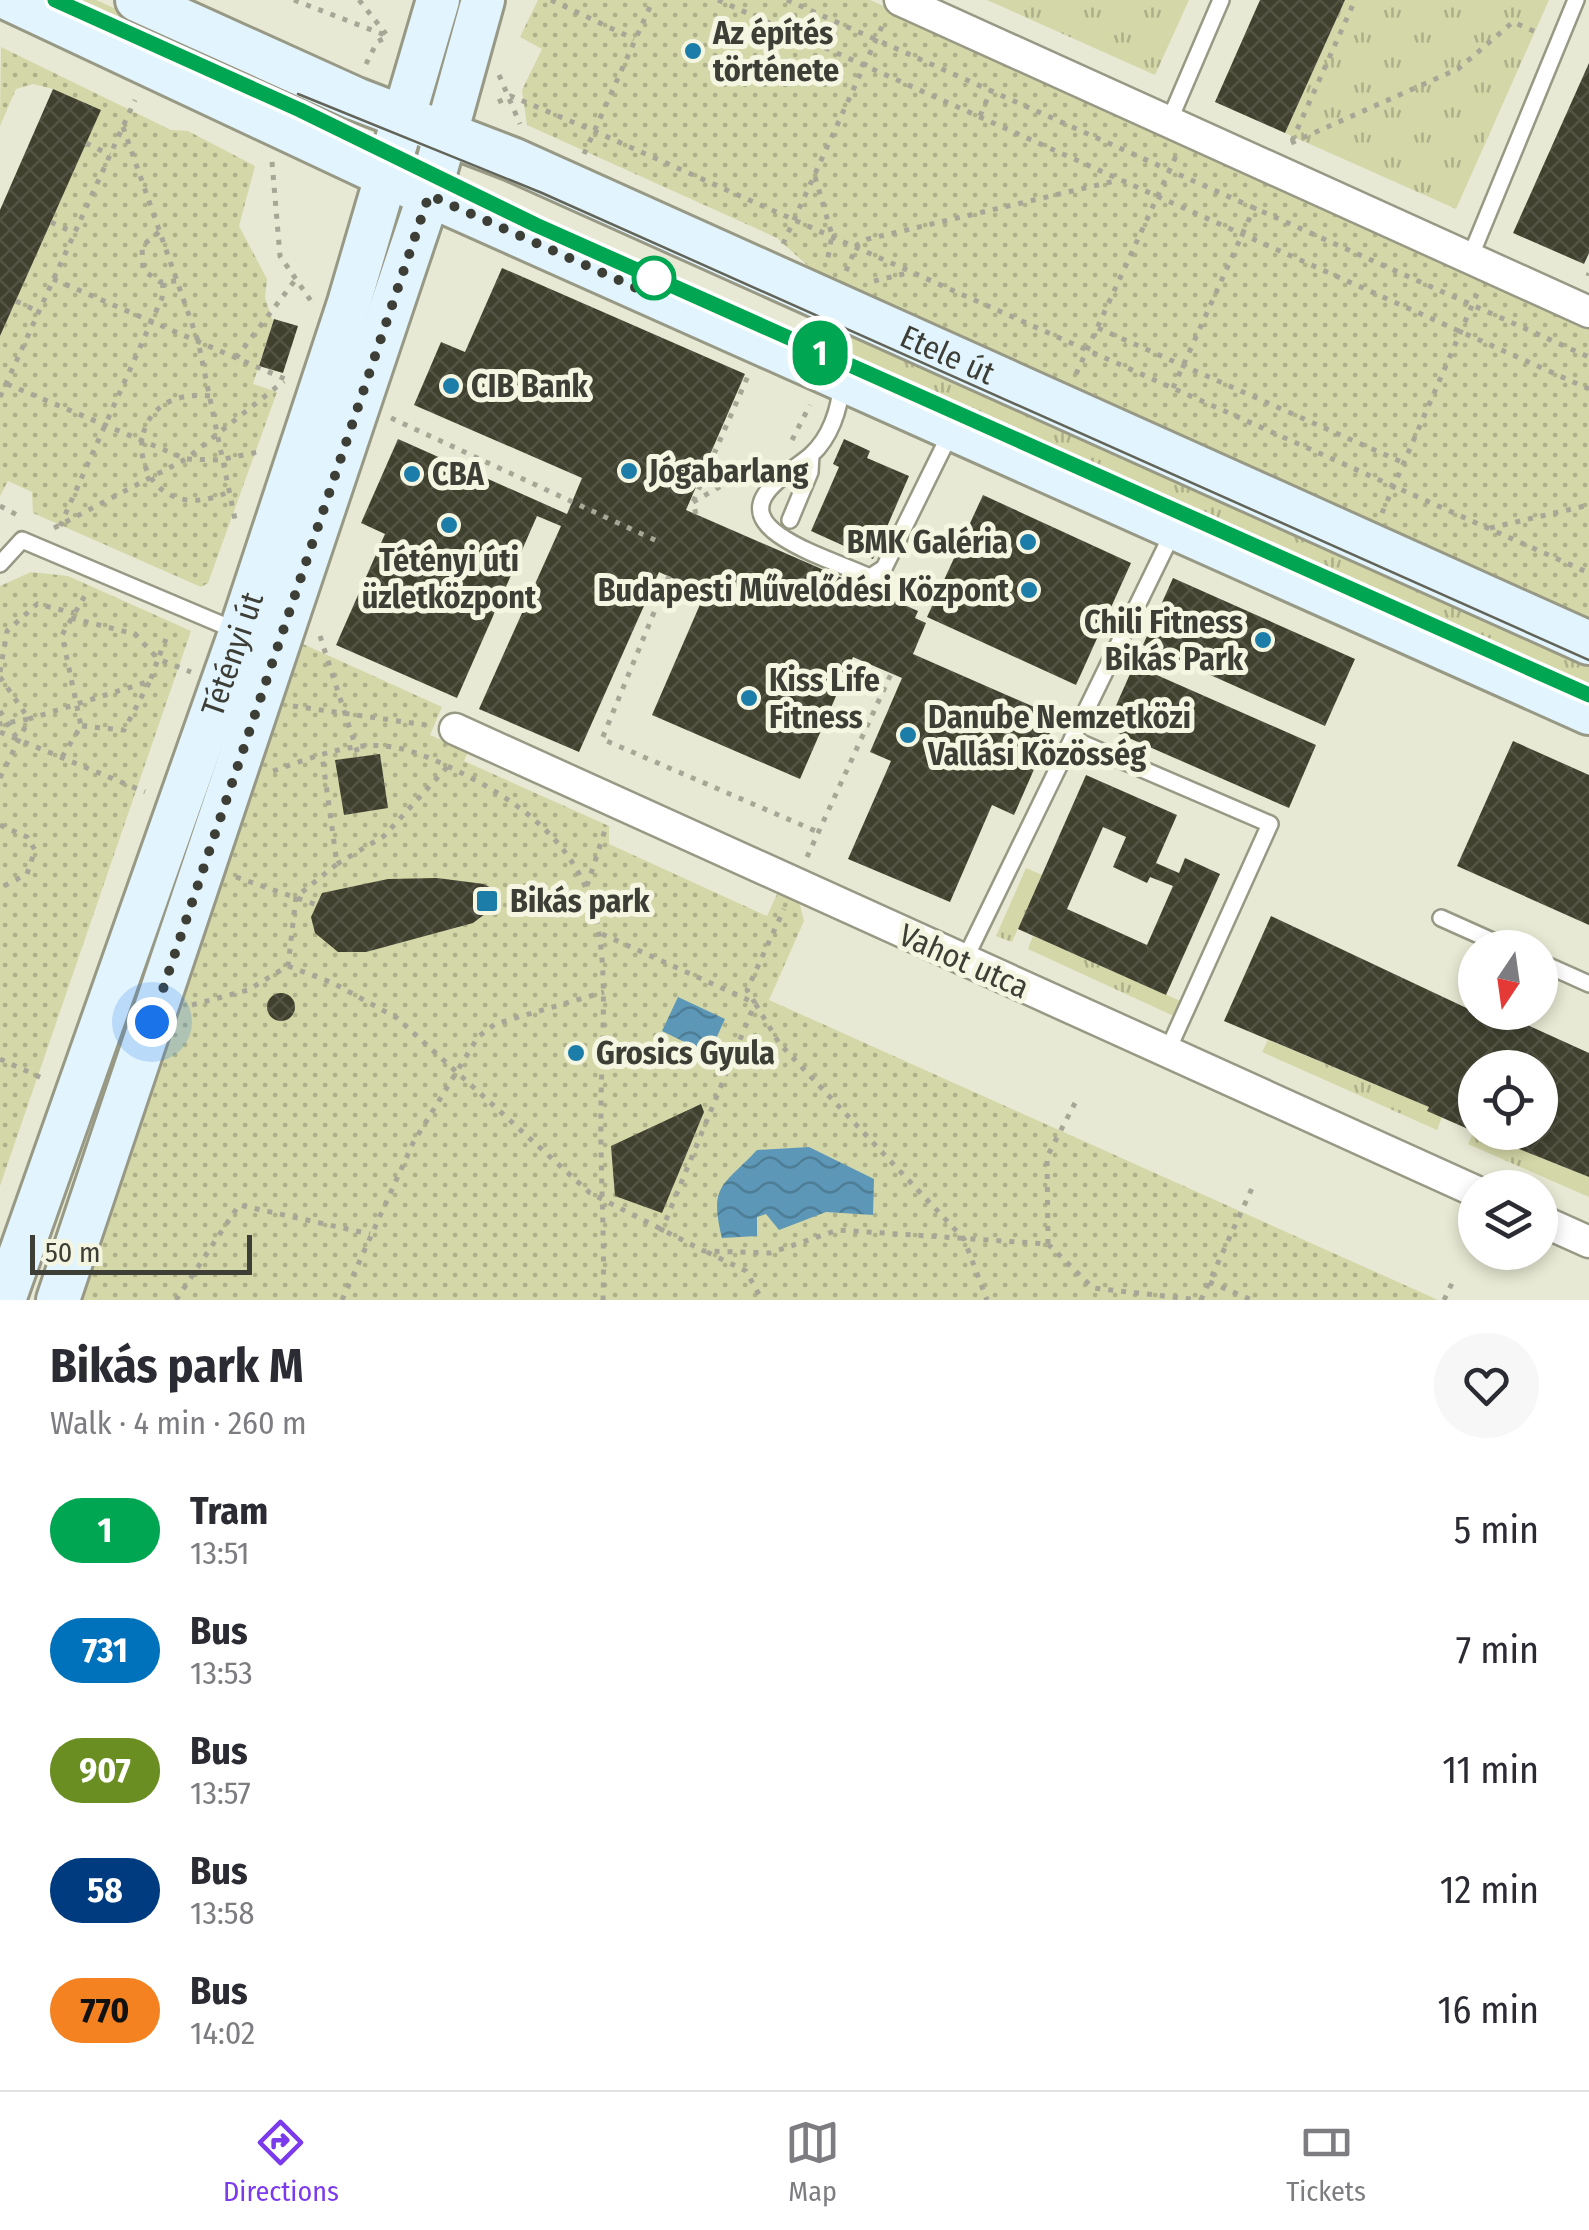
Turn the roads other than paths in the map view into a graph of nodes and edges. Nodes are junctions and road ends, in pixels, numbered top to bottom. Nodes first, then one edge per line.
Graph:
1 (3, 0) edge
2 (11, 0) edge
3 (137, 0) edge
4 (438, 0) edge
5 (483, 0) edge
6 (1221, 0) edge
7 (1576, 0) edge
8 (0, 7) edge
9 (894, 7) edge
10 (405, 118) junction
11 (1179, 123) junction
12 (446, 134) junction
13 (386, 176) junction
14 (429, 195) junction
15 (1478, 264) junction
16 (1589, 312) edge
17 (827, 390) junction
18 (952, 430) junction
19 (811, 455) junction
20 (790, 520) dead end
21 (1174, 530) junction
22 (0, 564) edge
23 (259, 640) junction
24 (1589, 642) edge
25 (1589, 714) edge
26 (454, 729) road end
27 (1072, 739) junction
28 (1442, 918) dead end
29 (1468, 930) edge
30 (964, 961) junction
31 (1558, 970) edge
32 (1589, 984) edge
33 (1167, 1052) junction
34 (1458, 1182) edge
35 (1558, 1228) edge
36 (1589, 1242) edge
37 (4, 1300) edge
38 (58, 1300) edge

1 - 8 lane
2 - 13 main road, Etele út
3 - 10 main road, Etele út
4 - 10 main road, Tétényi út
5 - 12 main road, Tétényi út
6 - 11 lane
7 - 15 lane
9 - 11 street
10 - 12 main road, Etele út
10 - 13 main road, Tétényi út
11 - 15 street
12 - 14 main road, Tétényi út
12 - 24 main road, Etele út
13 - 14 main road, Etele út
13 - 23 main road, Tétényi út
14 - 17 main road, Etele út
14 - 23 main road, Tétényi út
15 - 16 street
17 - 18 main road, Etele út
17 - 19 lane
18 - 19 lane
18 - 21 main road, Etele út
19 - 20 lane
21 - 25 main road, Etele út
21 - 27 lane
22 - 23 lane
23 - 37 main road, Tétényi út
23 - 38 main road, Tétényi út
26 - 30 street, Vahot utca
27 - 30 lane
27 - 33 lane
28 - 29 lane
30 - 33 street, Vahot utca
31 - 32 lane
33 - 34 street, Vahot utca
35 - 36 street

